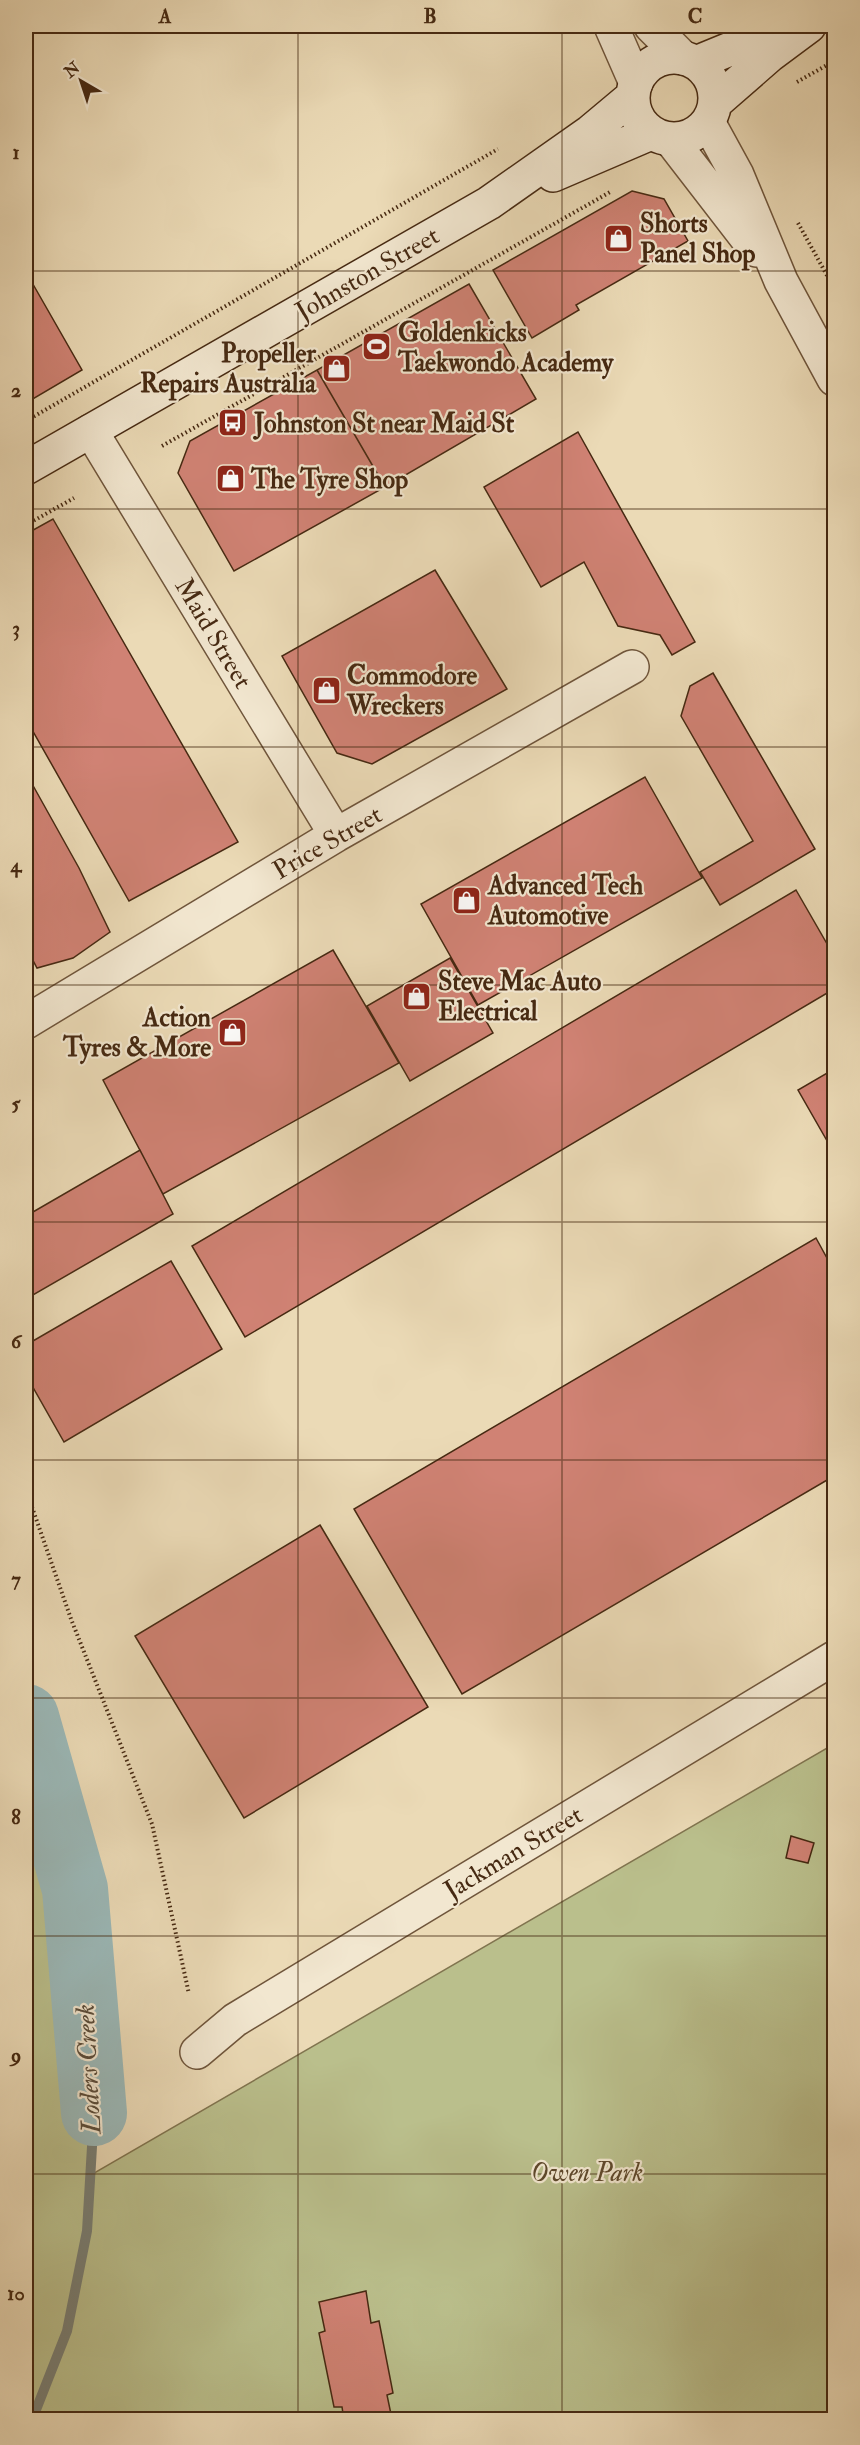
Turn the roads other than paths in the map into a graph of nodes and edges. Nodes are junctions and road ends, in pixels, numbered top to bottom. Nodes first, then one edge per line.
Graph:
1 (611, 26) edge
2 (651, 26) edge
3 (786, 26) edge
4 (809, 26) edge
5 (689, 61) junction
6 (634, 90) junction
7 (712, 113) junction
8 (661, 136) junction
9 (489, 203) junction
10 (781, 281) junction
11 (834, 379) edge
12 (91, 431) junction
13 (26, 468) edge
14 (632, 667) dead end
15 (336, 835) junction
16 (26, 1022) edge
17 (834, 1658) edge
18 (197, 2052) dead end

1 - 6 street
2 - 5 street
3 - 5 street
4 - 7 street
5 - 6 street
5 - 7 street
6 - 8 street
6 - 9 street, Johnston Street
7 - 8 street
7 - 10 street
8 - 9 street, Johnston Street
8 - 10 street
9 - 12 street, Johnston Street
10 - 11 street
12 - 13 street, Johnston Street
12 - 15 street, Maid Street
14 - 15 street, Price Street
15 - 16 street, Price Street
17 - 18 street, Jackman Street

